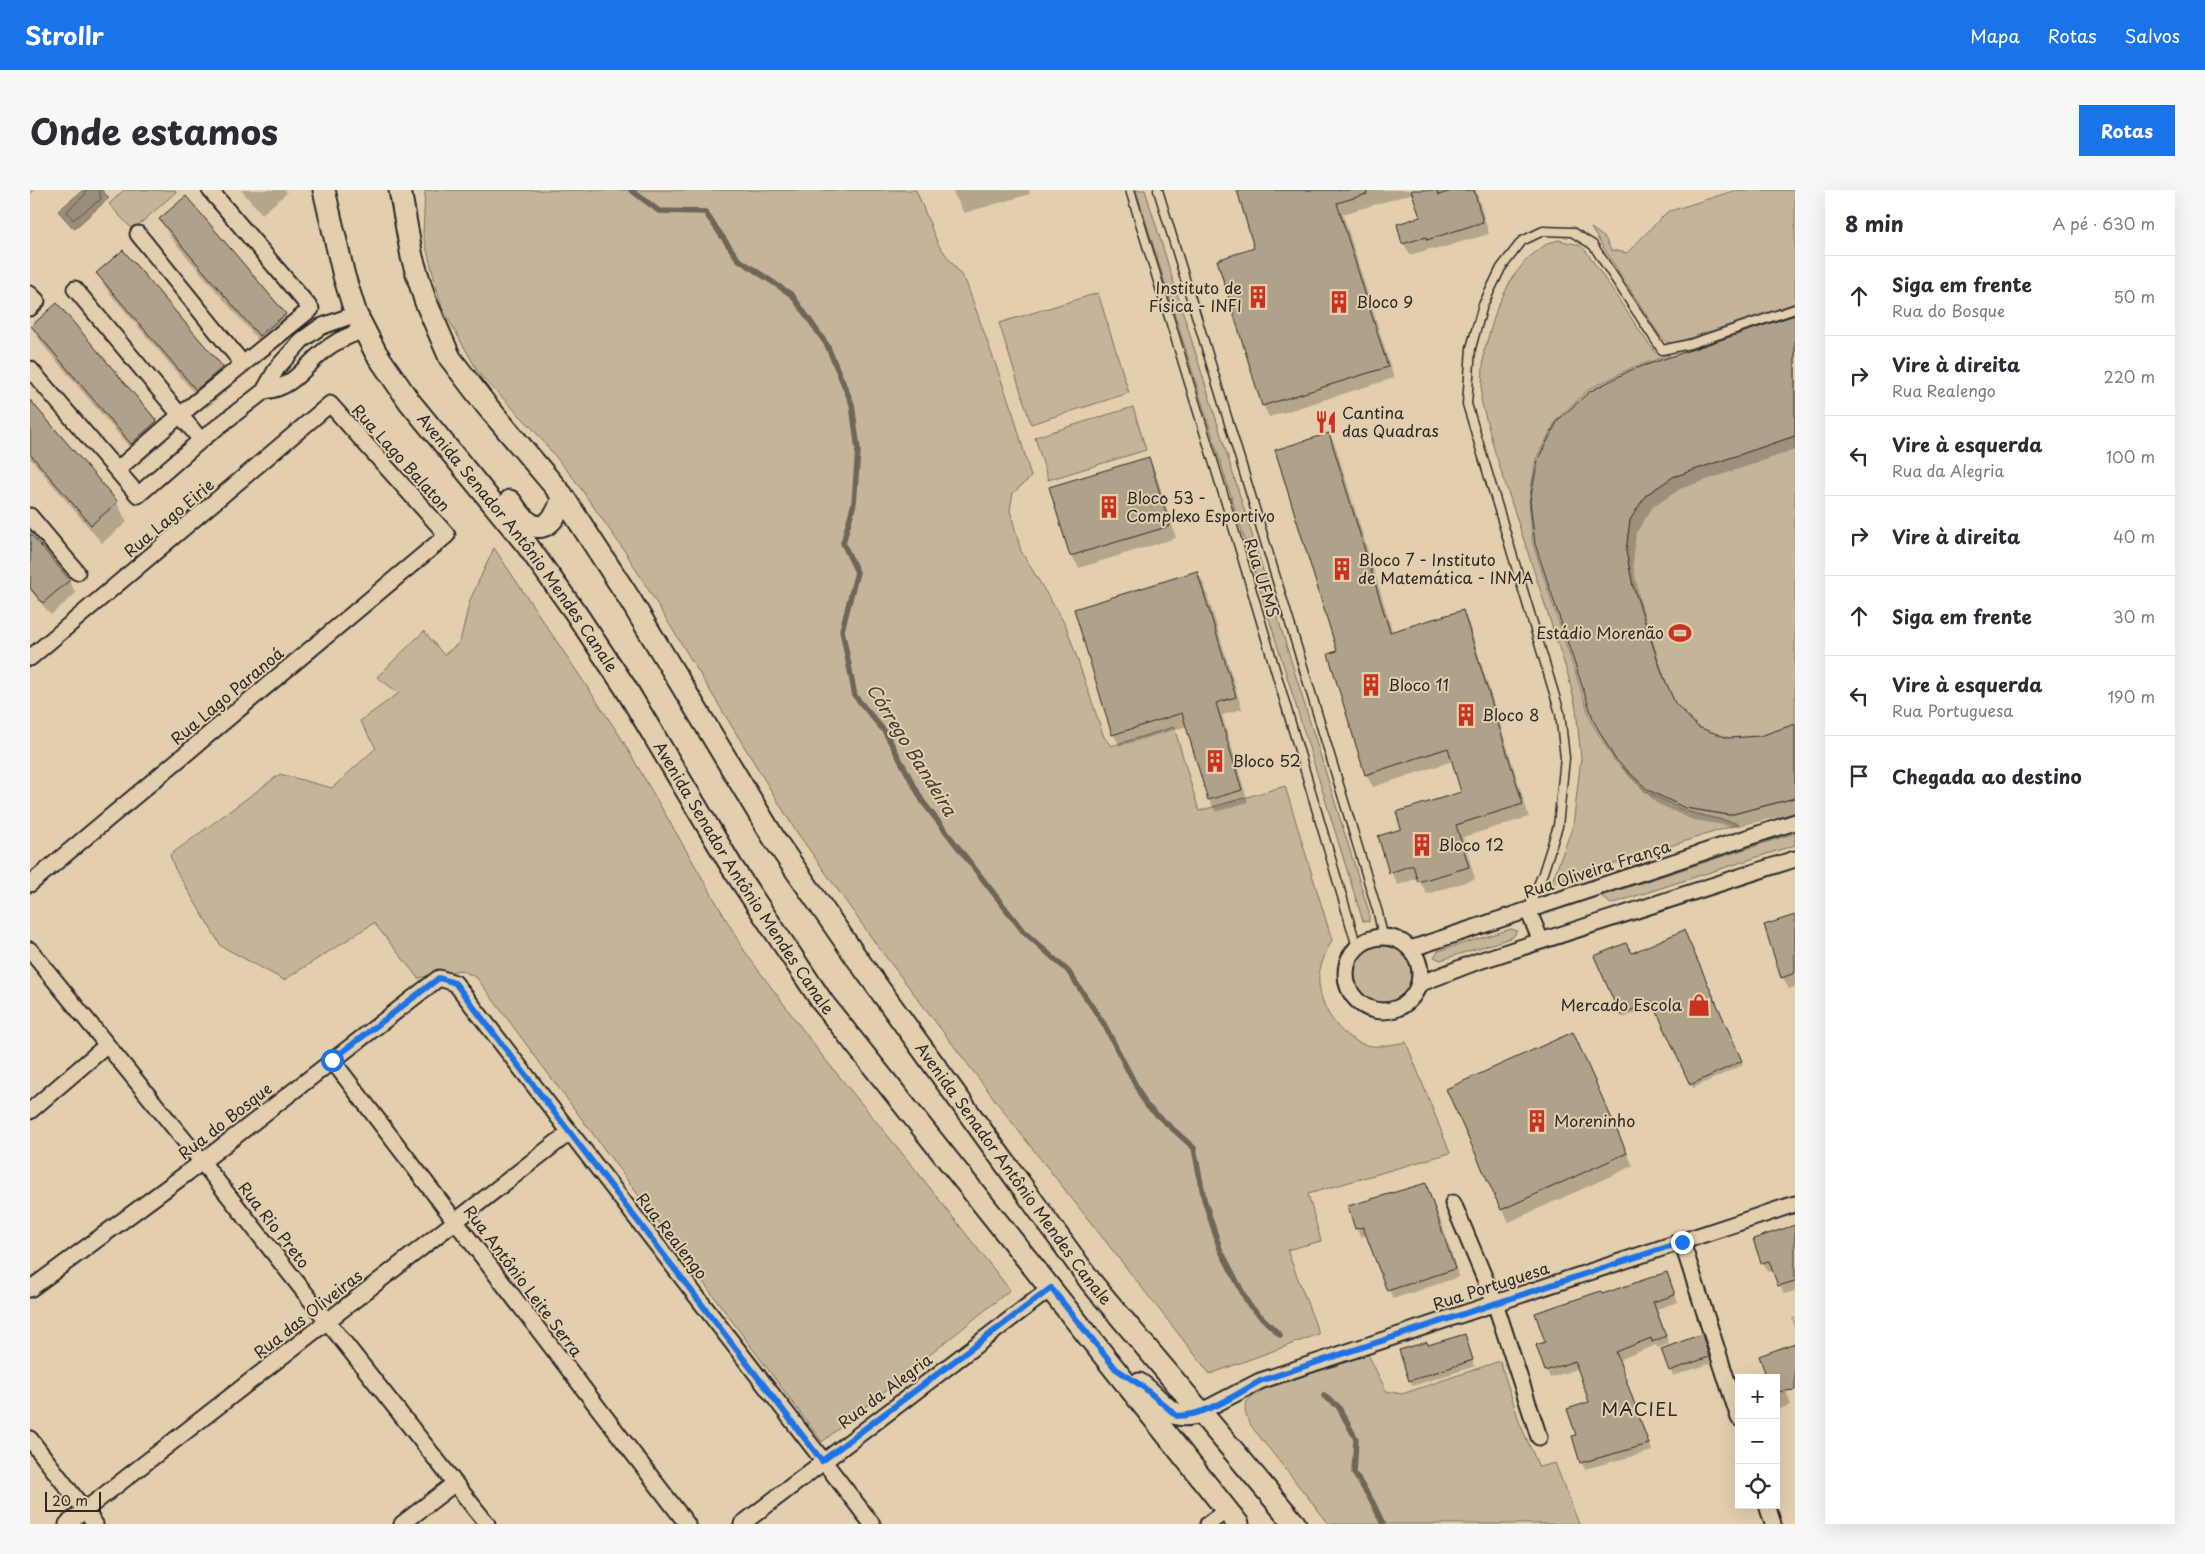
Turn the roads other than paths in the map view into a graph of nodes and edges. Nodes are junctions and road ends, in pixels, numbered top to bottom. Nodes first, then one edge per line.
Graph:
1 (210, 190) edge
2 (324, 190) edge
3 (400, 190) edge
4 (1130, 190) edge
5 (1158, 190) edge
6 (138, 234) dead end
7 (75, 289) dead end
8 (30, 294) edge
9 (30, 308) edge
10 (1795, 308) edge
11 (360, 322) junction
12 (243, 364) junction
13 (30, 369) edge
14 (264, 391) junction
15 (330, 404) joint
16 (180, 415) junction
17 (200, 440) junction
18 (117, 470) junction
19 (474, 479) junction
20 (562, 495) junction
21 (30, 516) edge
22 (447, 535) joint
23 (77, 572) dead end
24 (30, 658) edge
25 (1795, 822) edge
26 (1795, 859) edge
27 (30, 884) edge
28 (1528, 910) junction
29 (1383, 936) junction
30 (1541, 941) junction
31 (1357, 947) junction
32 (1410, 949) junction
33 (30, 950) edge
34 (439, 978) joint
35 (1419, 984) junction
36 (107, 1045) junction
37 (332, 1060) junction
38 (30, 1111) edge
39 (570, 1132) junction
40 (202, 1162) junction
41 (1453, 1203) dead end
42 (1795, 1204) edge
43 (456, 1222) junction
44 (1682, 1242) junction
45 (1091, 1282) junction
46 (1051, 1288) junction
47 (30, 1289) edge
48 (1496, 1303) junction
49 (327, 1321) junction
50 (1116, 1369) junction
51 (1735, 1406) edge
52 (1202, 1411) junction
53 (1539, 1437) dead end
54 (30, 1439) edge
55 (822, 1461) junction
56 (455, 1483) junction
57 (1768, 1509) edge
58 (85, 1510) junction
59 (1232, 1517) edge
60 (67, 1524) edge
61 (95, 1524) edge
62 (402, 1524) edge
63 (487, 1524) edge
64 (688, 1524) edge
65 (742, 1524) edge
66 (872, 1524) edge
67 (1208, 1524) edge
68 (1295, 1524) edge
69 (1773, 1524) edge

1 - 12 street
2 - 11 main road, Avenida Senador Antônio Mendes Canale
3 - 20 main road, Avenida Senador Antônio Mendes Canale
4 - 31 lane, Rua UFMS
5 - 29 lane, Rua UFMS
6 - 12 street
7 - 16 street
8 - 9 street
10 - 28 lane
11 - 14 street
11 - 14 street
11 - 19 main road, Avenida Senador Antônio Mendes Canale
12 - 16 street
13 - 18 street
14 - 17 street
15 - 22 street, Rua Lago Balaton
15 - 24 street, Rua Lago Eirie
16 - 17 street
16 - 18 street
17 - 18 street
19 - 20 main road
19 - 46 main road, Avenida Senador Antônio Mendes Canale
20 - 45 main road, Avenida Senador Antônio Mendes Canale
21 - 23 street
22 - 27 street, Rua Lago Paranoá
25 - 28 street, Rua Oliveira França
26 - 30 street
28 - 30 street
28 - 32 street, Rua Oliveira França
29 - 31 street
29 - 32 street
30 - 35 street
31 - 35 street
32 - 35 street
33 - 36 street, Rua Rio Preto
34 - 37 street, Rua do Bosque
34 - 39 street, Rua Realengo
36 - 38 street
36 - 40 street, Rua Rio Preto
37 - 40 street, Rua do Bosque
37 - 43 street, Rua Antônio Leite Serra
39 - 43 street, Rua das Oliveiras
39 - 55 street, Rua Realengo
40 - 47 street, Rua do Bosque
40 - 49 street, Rua Rio Preto
41 - 48 street
42 - 44 street, Rua Portuguesa
43 - 49 street, Rua das Oliveiras
43 - 64 street, Rua Antônio Leite Serra
44 - 48 street, Rua Portuguesa
44 - 51 street
45 - 46 main road
45 - 52 main road, Avenida Senador Antônio Mendes Canale
46 - 50 main road, Avenida Senador Antônio Mendes Canale
46 - 55 street, Rua da Alegria
48 - 52 street, Rua Portuguesa
48 - 53 street
49 - 56 street, Rua Rio Preto
49 - 58 street, Rua das Oliveiras
50 - 52 main road
50 - 59 main road, Avenida Senador Antônio Mendes Canale
52 - 68 main road, Avenida Senador Antônio Mendes Canale
54 - 58 street
55 - 65 street, Rua da Alegria
55 - 66 street, Rua Realengo
56 - 62 street
56 - 63 street, Rua Rio Preto
57 - 69 street
58 - 60 street, Rua das Oliveiras
58 - 61 street
59 - 67 street

